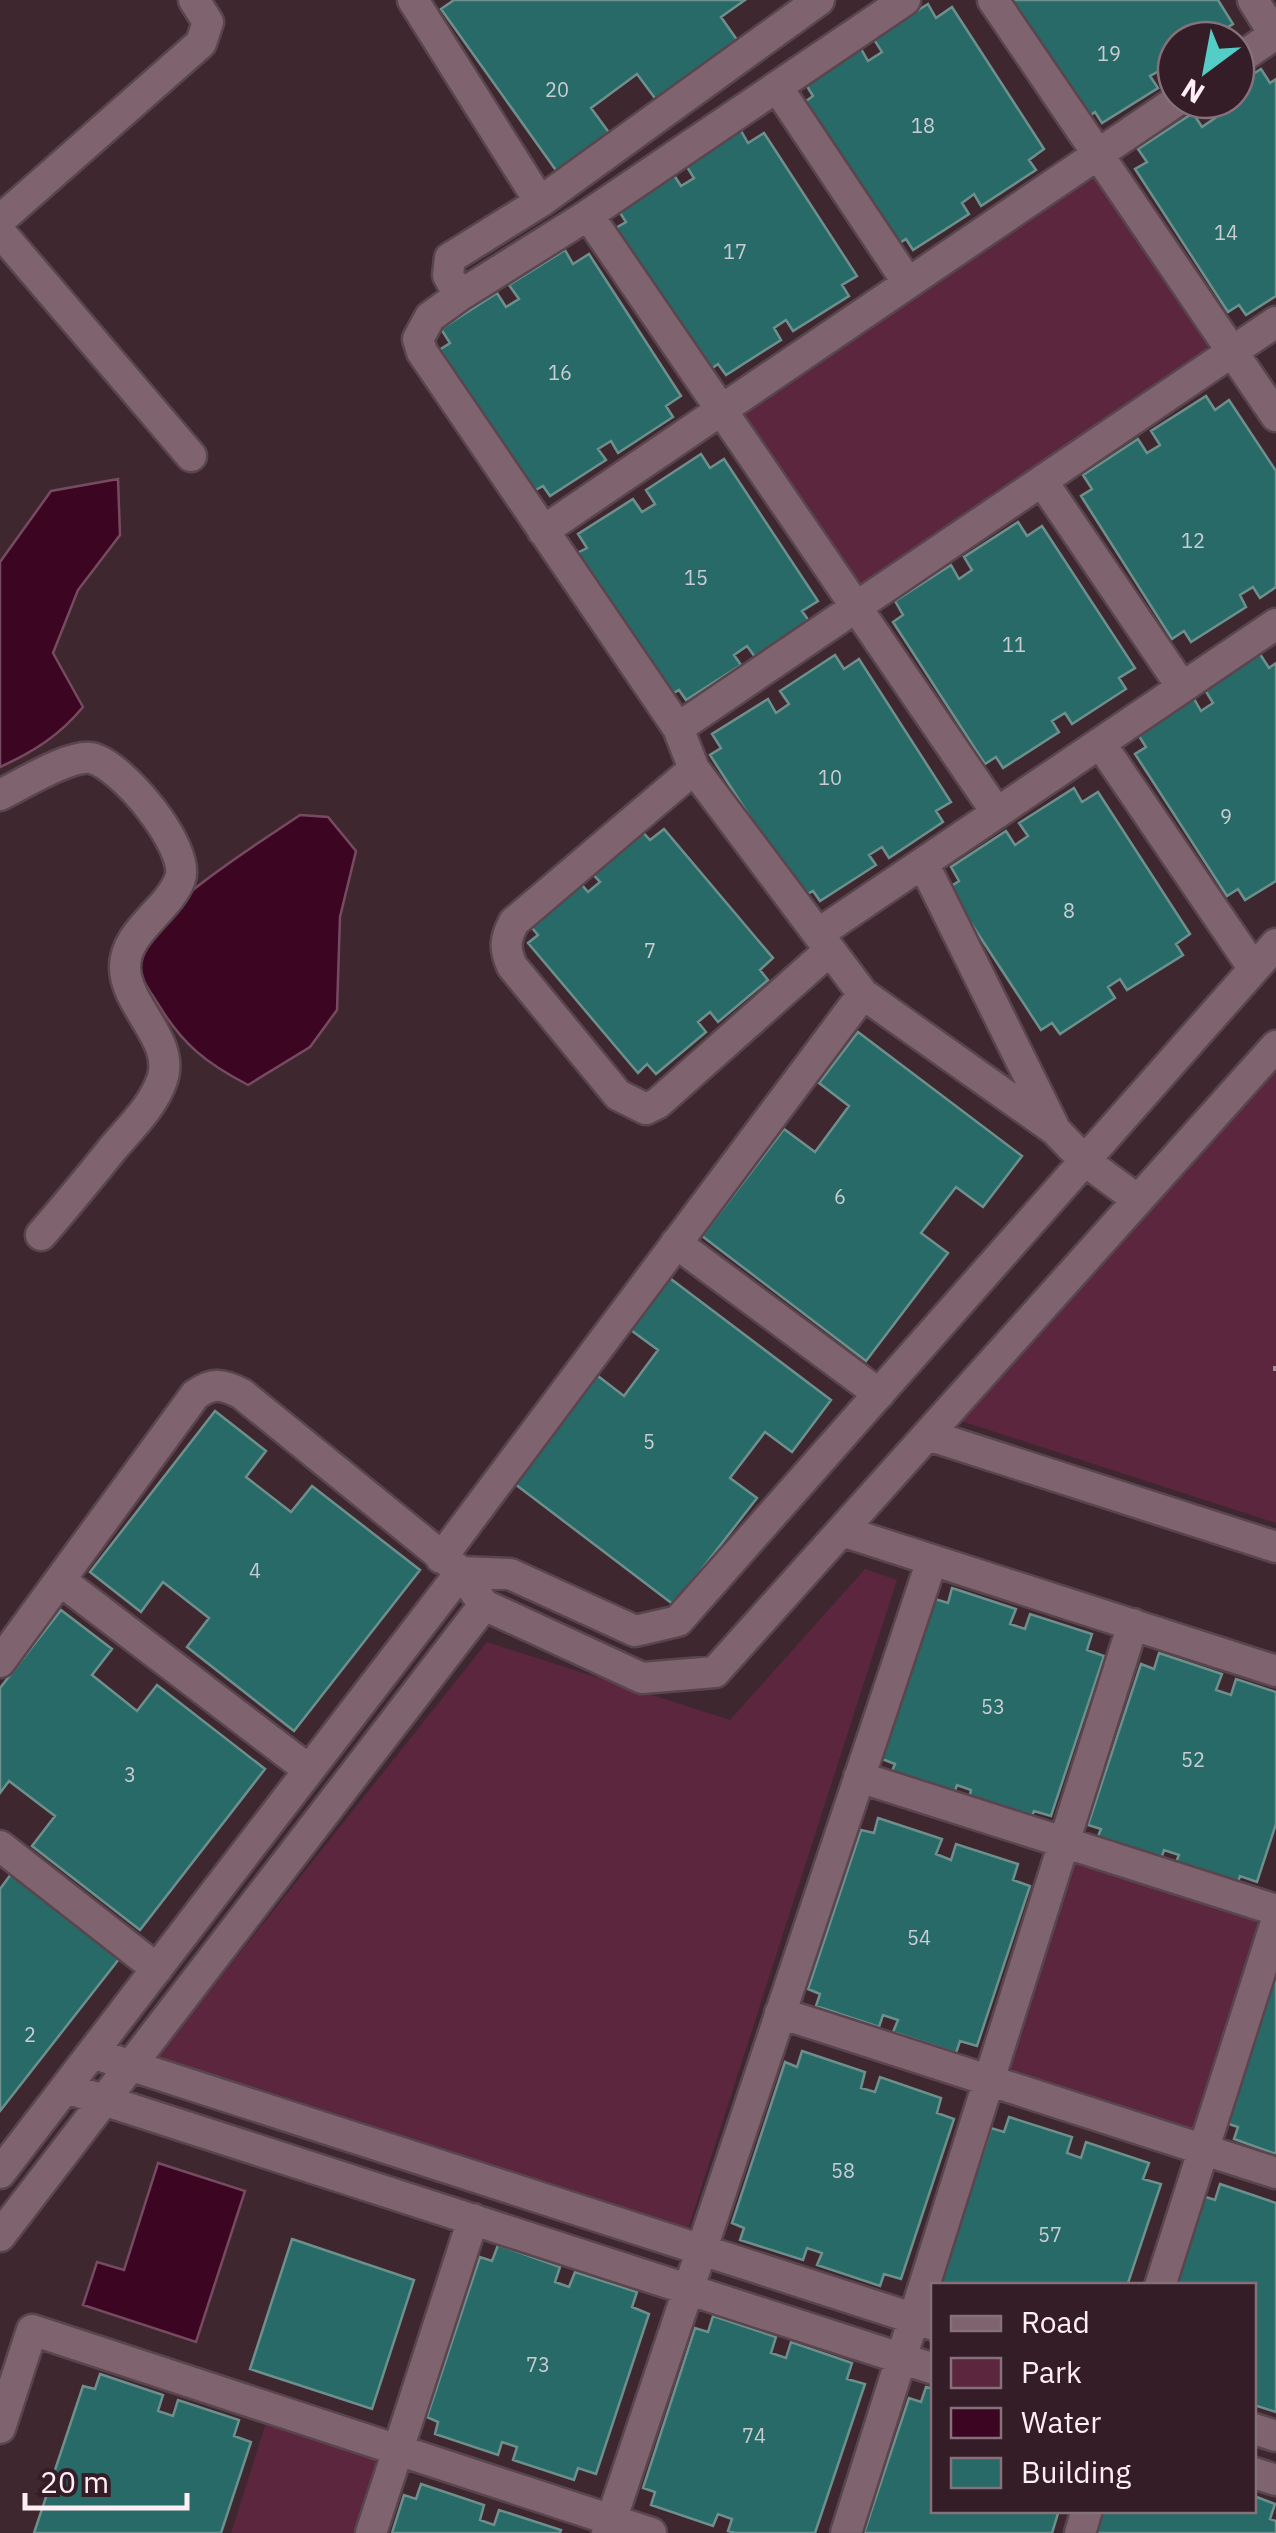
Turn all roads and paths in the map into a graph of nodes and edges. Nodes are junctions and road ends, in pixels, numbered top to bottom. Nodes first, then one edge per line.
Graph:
1 (194, 0) edge
2 (819, 0) edge
3 (905, 0) edge
4 (993, 0) edge
5 (1253, 0) edge
6 (424, 4) edge
7 (1275, 36) edge
8 (778, 87) junction
9 (1156, 115) edge
10 (1097, 155) junction
11 (540, 202) junction
12 (588, 215) junction
13 (0, 220) edge
14 (0, 232) edge
15 (908, 283) junction
16 (460, 296) junction
17 (1276, 322) edge
18 (1232, 352) junction
19 (722, 410) junction
20 (1276, 416) edge
21 (191, 456) dead end
22 (1042, 481) junction
23 (543, 531) junction
24 (856, 606) junction
25 (1276, 624) edge
26 (1182, 687) junction
27 (678, 728) junction
28 (1100, 743) junction
29 (694, 769) junction
30 (0, 795) edge
31 (997, 812) junction
32 (923, 864) junction
33 (824, 942) junction
34 (1276, 944) edge
35 (1254, 969) junction
36 (863, 994) junction
37 (1276, 1046) edge
38 (1055, 1130) junction
39 (1085, 1161) junction
40 (1138, 1200) junction
41 (42, 1235) dead end
42 (676, 1244) junction
43 (1276, 1366) edge
44 (1276, 1374) edge
45 (878, 1394) junction
46 (928, 1435) junction
47 (842, 1531) junction
48 (1276, 1547) edge
49 (932, 1560) junction
50 (451, 1565) junction
51 (60, 1580) junction
52 (484, 1606) junction
53 (1133, 1624) junction
54 (0, 1662) edge
55 (1276, 1671) edge
56 (310, 1770) junction
57 (859, 1776) junction
58 (1064, 1842) junction
59 (0, 1846) edge
60 (1276, 1910) edge
61 (1276, 1922) edge
62 (157, 1969) junction
63 (780, 2013) junction
64 (92, 2054) junction
65 (131, 2066) junction
66 (988, 2081) junction
67 (66, 2088) junction
68 (103, 2102) junction
69 (1203, 2150) junction
70 (4, 2161) edge
71 (1276, 2174) edge
72 (473, 2220) junction
73 (0, 2236) edge
74 (700, 2250) junction
75 (934, 2283) edge
76 (1161, 2283) edge
77 (688, 2290) junction
78 (931, 2292) edge
79 (923, 2322) edge
80 (901, 2358) junction
81 (931, 2368) edge
82 (2, 2415) edge
83 (398, 2450) junction
84 (609, 2526) edge
85 (371, 2533) edge
86 (651, 2533) edge
87 (846, 2533) edge

1 - 13 street
2 - 11 street
3 - 8 street
4 - 10 street
5 - 7 street
6 - 11 street
8 - 12 street
8 - 15 street
9 - 10 street
10 - 15 street
10 - 18 street
11 - 16 street
12 - 16 street
12 - 19 street
14 - 21 street
15 - 19 street
16 - 23 street
17 - 18 street
18 - 20 street
18 - 22 street
19 - 23 street
19 - 24 street
22 - 24 street
22 - 26 street
23 - 27 street
24 - 27 street
24 - 31 street
25 - 26 street
26 - 28 street
27 - 29 street
28 - 31 street
28 - 35 street
29 - 33 street
29 - 33 street
30 - 41 street
31 - 32 street
32 - 33 street
32 - 38 street
33 - 36 street
34 - 35 street
35 - 39 street
36 - 38 street
36 - 42 street
37 - 40 street
38 - 39 street
39 - 40 street
39 - 45 street
40 - 46 street
42 - 45 street
42 - 50 street
43 - 44 path
45 - 50 street
46 - 47 street
46 - 48 street
47 - 49 street
47 - 52 street
49 - 53 street
49 - 57 street
50 - 51 street
50 - 52 street
50 - 56 street
51 - 54 street
51 - 56 street
52 - 65 street
53 - 55 street
53 - 58 street
56 - 62 street
57 - 58 street
57 - 63 street
58 - 60 street
58 - 66 street
59 - 62 street
61 - 69 street
62 - 64 street
63 - 66 street
63 - 74 street
64 - 65 street
64 - 67 street
65 - 68 street
65 - 74 street
66 - 69 street
66 - 75 street
67 - 68 street
67 - 70 street
68 - 72 street
68 - 73 street
69 - 71 street
69 - 76 street
72 - 77 street
72 - 83 street
74 - 77 street
74 - 79 street
77 - 80 street
77 - 84 street
78 - 79 street
79 - 80 street
80 - 81 street
80 - 87 street
82 - 83 street
83 - 84 street
83 - 85 street
84 - 86 street

